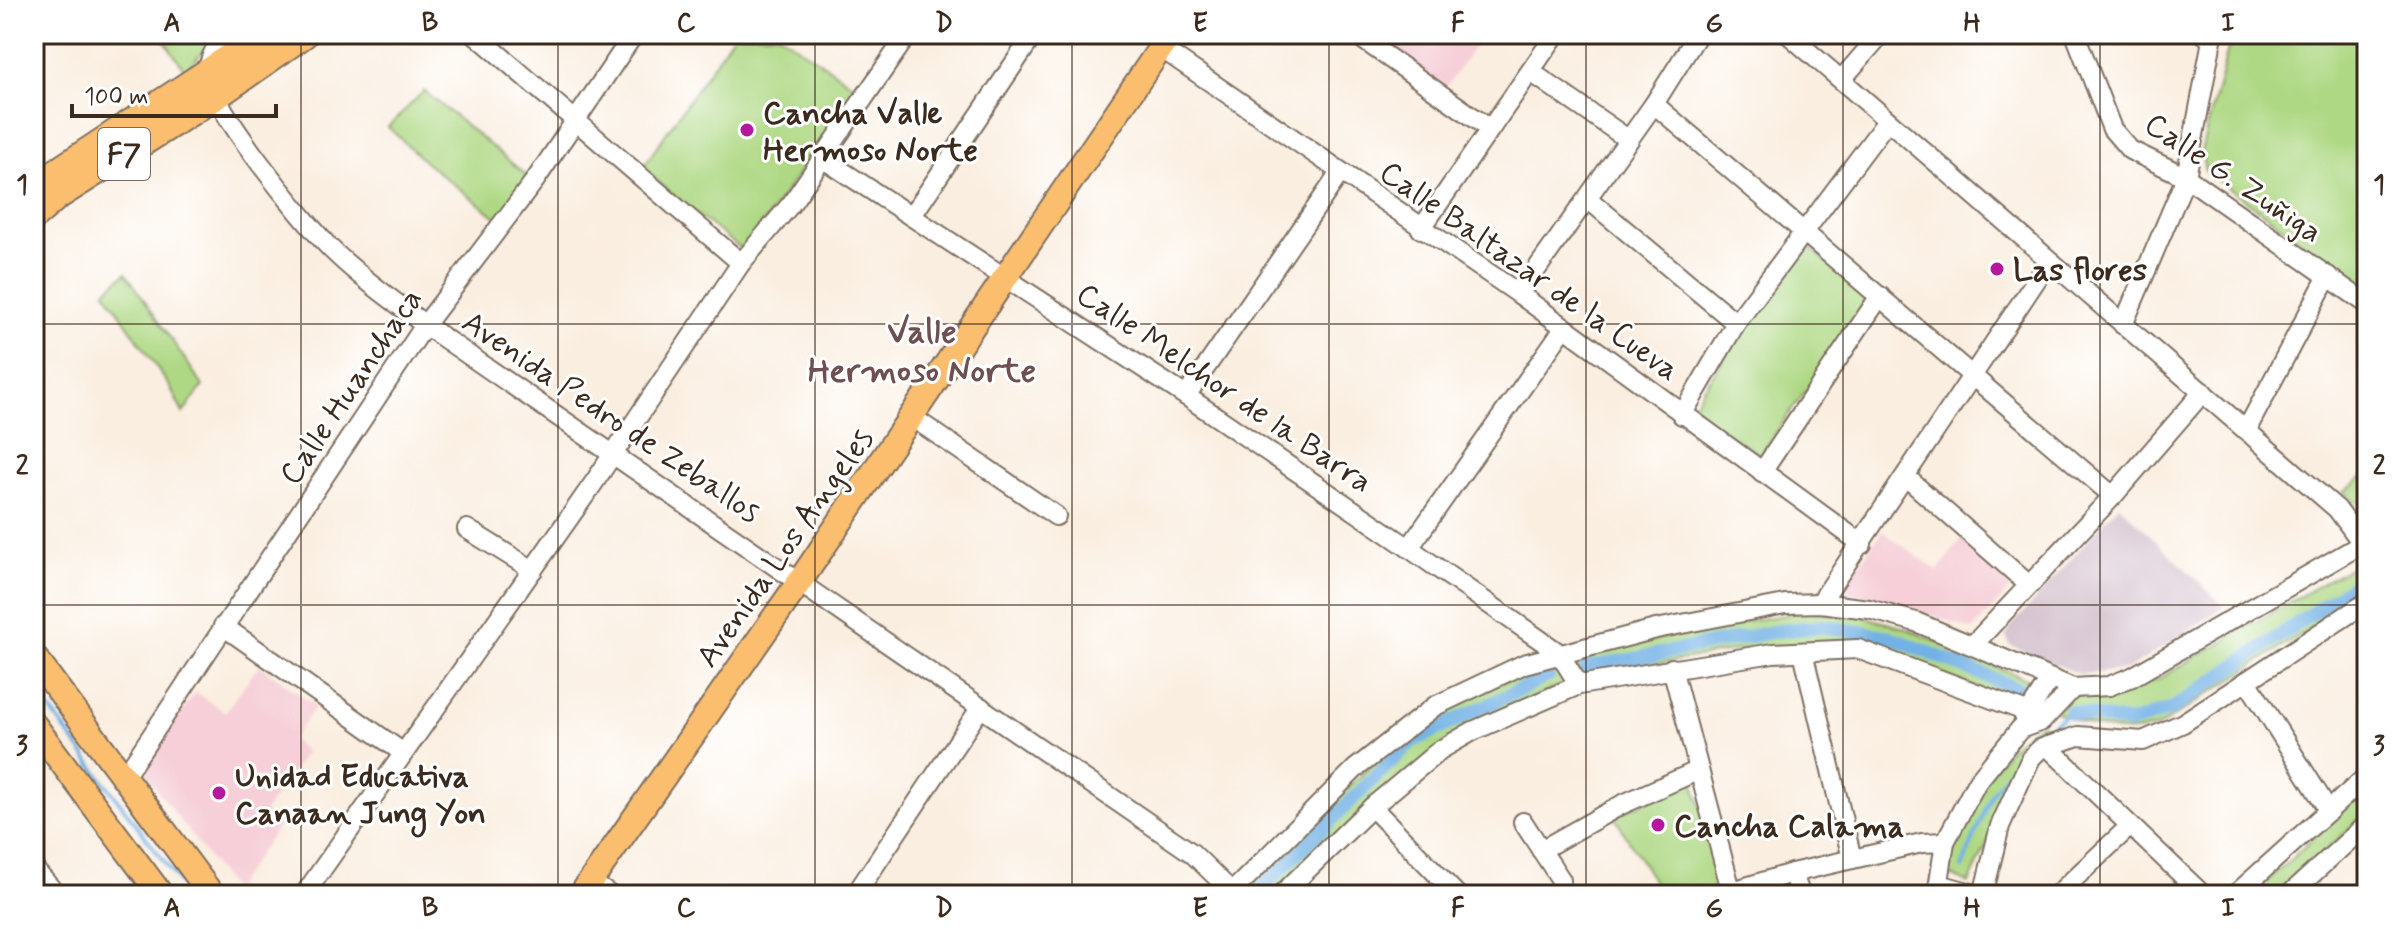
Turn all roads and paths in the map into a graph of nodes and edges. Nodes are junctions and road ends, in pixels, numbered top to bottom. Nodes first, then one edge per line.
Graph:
1 (224, 34) edge
2 (267, 34) edge
3 (303, 34) edge
4 (475, 34) edge
5 (634, 34) edge
6 (908, 34) edge
7 (1034, 34) edge
8 (1355, 34) edge
9 (1556, 34) edge
10 (1698, 34) edge
11 (1788, 34) edge
12 (1881, 34) edge
13 (2075, 34) edge
14 (2208, 37) edge
15 (1166, 41) edge
16 (1531, 72) junction
17 (1842, 79) junction
18 (212, 86) junction
19 (1654, 104) junction
20 (577, 119) junction
21 (1887, 121) junction
22 (1490, 129) junction
23 (1629, 140) junction
24 (822, 158) junction
25 (1340, 173) junction
26 (2186, 177) junction
27 (34, 188) edge
28 (1588, 199) junction
29 (913, 214) junction
30 (34, 215) edge
31 (1421, 229) junction
32 (1806, 233) junction
33 (2049, 261) junction
34 (741, 263) junction
35 (2328, 276) junction
36 (1008, 277) junction
37 (1519, 294) junction
38 (1880, 296) junction
39 (2367, 304) edge
40 (1736, 323) junction
41 (425, 325) junction
42 (2123, 325) junction
43 (1564, 328) junction
44 (1975, 375) junction
45 (2203, 392) junction
46 (1186, 396) junction
47 (1682, 415) junction
48 (912, 417) junction
49 (2247, 429) junction
50 (613, 451) junction
51 (1762, 472) junction
52 (1907, 478) junction
53 (2113, 496) junction
54 (1056, 516) dead end
55 (467, 529) dead end
56 (2364, 542) edge
57 (1862, 544) junction
58 (1409, 548) junction
59 (533, 570) junction
60 (800, 581) junction
61 (2028, 584) junction
62 (2367, 602) edge
63 (1820, 603) junction
64 (223, 626) junction
65 (1973, 645) junction
66 (1803, 652) junction
67 (1559, 653) junction
68 (34, 657) edge
69 (1672, 668) junction
70 (2050, 679) junction
71 (2247, 681) junction
72 (1579, 685) junction
73 (2073, 688) junction
74 (981, 707) junction
75 (2030, 721) junction
76 (34, 725) edge
77 (2047, 746) junction
78 (402, 752) junction
79 (1699, 770) junction
80 (2367, 776) edge
81 (124, 777) junction
82 (1372, 807) junction
83 (2329, 811) junction
84 (1523, 822) dead end
85 (2367, 824) edge
86 (2130, 826) junction
87 (1945, 842) junction
88 (1541, 850) junction
89 (1852, 859) junction
90 (34, 869) edge
91 (1792, 873) junction
92 (1561, 880) dead end
93 (1938, 889) edge
94 (594, 891) edge
95 (1725, 892) edge
96 (1232, 894) edge
97 (1454, 894) edge
98 (57, 895) edge
99 (161, 895) edge
100 (212, 895) edge
101 (304, 895) edge
102 (855, 895) edge
103 (1281, 895) edge
104 (1801, 895) edge
105 (1981, 895) edge
106 (2057, 895) edge
107 (2203, 895) edge
108 (2235, 895) edge
109 (2289, 895) edge

1 - 18 street
2 - 18 highway, F7
3 - 18 highway, F7
4 - 20 street
5 - 20 street, Calle Huanchaca
6 - 24 street
7 - 29 street
8 - 22 street
9 - 16 street
10 - 19 street
11 - 17 street
12 - 17 street
13 - 26 street, Calle G. Zuñiga
14 - 26 street
15 - 25 street, Calle Baltazar de la Cueva
15 - 36 main road, Avenida Los Angeles
16 - 22 street
16 - 23 street
17 - 21 street
18 - 27 highway, F7
18 - 30 highway, F7
18 - 41 street, Avenida Pedro de Zeballos
19 - 23 street
19 - 32 street
20 - 34 street
20 - 41 street, Calle Huanchaca
21 - 32 street
21 - 33 street
22 - 31 street
23 - 28 street
24 - 29 street, Calle Melchor de la Barra
24 - 34 street
25 - 31 street, Calle Baltazar de la Cueva
25 - 46 street
26 - 35 street, Calle G. Zuñiga
26 - 42 street
28 - 37 street
28 - 40 street
29 - 36 street, Calle Melchor de la Barra
31 - 37 street, Calle Baltazar de la Cueva
32 - 38 street
32 - 40 street
33 - 42 street
33 - 44 street
34 - 50 street
35 - 39 street, Calle G. Zuñiga
35 - 49 street
36 - 46 street, Calle Melchor de la Barra
36 - 48 main road, Avenida Los Angeles
37 - 43 street, Calle Baltazar de la Cueva
38 - 44 street
38 - 51 street
40 - 47 street
41 - 50 street, Avenida Pedro de Zeballos
41 - 64 street, Calle Huanchaca
42 - 45 street
43 - 47 street, Calle Baltazar de la Cueva
43 - 58 street
44 - 52 street
44 - 53 street
45 - 49 street
45 - 53 street
46 - 58 street, Calle Melchor de la Barra
47 - 51 street, Calle Baltazar de la Cueva
48 - 54 street
48 - 60 main road, Avenida Los Angeles
49 - 56 street
50 - 59 street
50 - 60 street, Avenida Pedro de Zeballos
51 - 57 street, Calle Baltazar de la Cueva
52 - 57 street
52 - 61 street
53 - 61 street
55 - 59 street
56 - 73 street
57 - 63 street
58 - 67 street, Calle Melchor de la Barra
59 - 78 street
60 - 74 street, Avenida Pedro de Zeballos
60 - 94 main road, Avenida Los Angeles
61 - 65 street
62 - 71 street
63 - 65 street
63 - 67 street
64 - 78 street
64 - 81 street, Calle Huanchaca
65 - 70 street
66 - 69 street
66 - 75 street
66 - 89 street
67 - 72 street, Calle Melchor de la Barra
67 - 96 street
68 - 81 main road
69 - 72 street
69 - 79 street
70 - 73 street
70 - 75 street
71 - 77 street
71 - 83 street
72 - 82 street
73 - 75 street
74 - 96 street, Avenida Pedro de Zeballos
74 - 102 street
75 - 87 street
76 - 99 main road
77 - 86 street
77 - 105 street
78 - 101 street
79 - 88 street
79 - 95 street
80 - 83 street
81 - 100 main road
82 - 97 street
82 - 103 street
83 - 108 street
84 - 88 street
85 - 109 street
86 - 106 street
86 - 107 street
87 - 89 street
87 - 93 street
88 - 92 street
89 - 91 street
90 - 98 street
91 - 95 street
91 - 104 street
93 - 105 street

